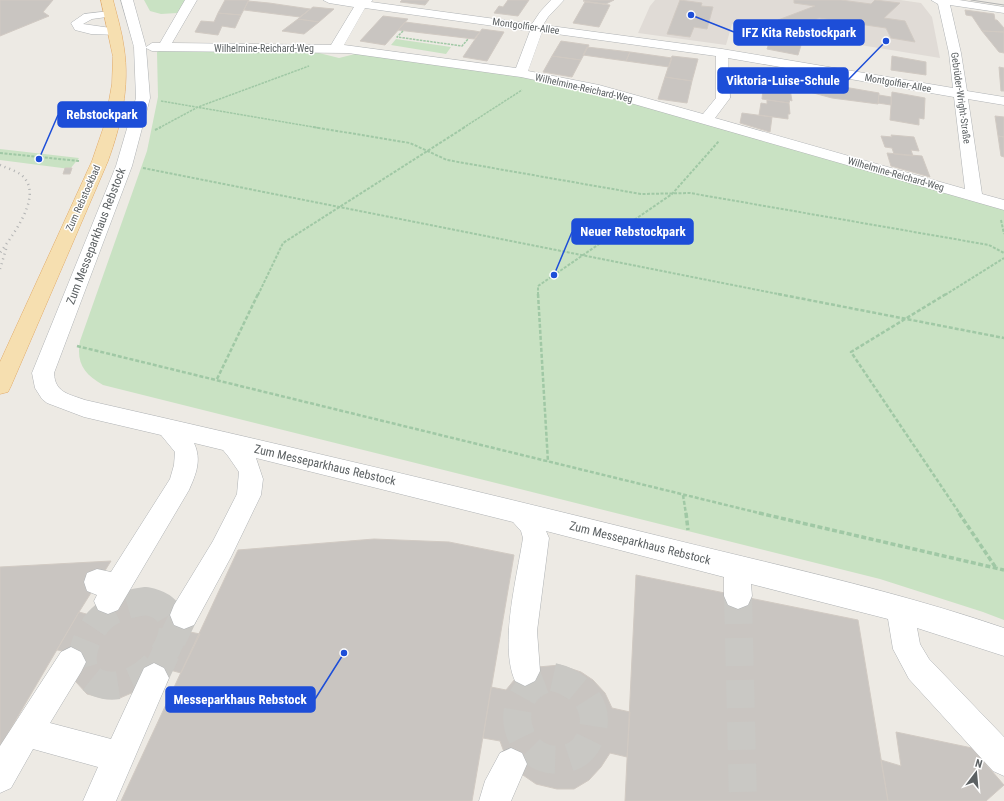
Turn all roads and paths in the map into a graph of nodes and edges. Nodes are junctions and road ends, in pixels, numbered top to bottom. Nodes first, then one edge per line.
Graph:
1 (106, 0) edge
2 (128, 0) edge
3 (191, 0) edge
4 (329, 0) edge
5 (558, 0) edge
6 (941, 0) edge
7 (364, 2) edge
8 (1004, 10) edge
9 (110, 14) junction
10 (479, 19) junction
11 (536, 27) junction
12 (403, 31) dead end
13 (114, 32) junction
14 (469, 35) joint
15 (336, 48) junction
16 (722, 53) junction
17 (310, 66) dead end
18 (521, 73) junction
19 (542, 77) junction
20 (961, 94) junction
21 (143, 98) junction
22 (1004, 101) edge
23 (198, 107) junction
24 (706, 120) junction
25 (732, 128) junction
26 (152, 131) dead end
27 (427, 151) junction
28 (0, 153) edge
29 (82, 161) dead end
30 (138, 166) dead end
31 (672, 194) junction
32 (974, 196) junction
33 (1004, 205) edge
34 (336, 207) junction
35 (1004, 252) edge
36 (583, 256) junction
37 (1004, 258) edge
38 (903, 319) junction
39 (1004, 338) edge
40 (73, 345) dead end
41 (217, 379) junction
42 (0, 386) edge
43 (168, 428) junction
44 (231, 444) junction
45 (548, 462) junction
46 (683, 495) junction
47 (520, 513) junction
48 (692, 556) junction
49 (737, 567) junction
50 (997, 568) junction
51 (1004, 570) edge
52 (108, 589) dead end
53 (738, 596) tunnel mouth
54 (900, 609) junction
55 (184, 615) tunnel mouth
56 (1004, 642) edge
57 (71, 662) dead end
58 (525, 671) dead end
59 (154, 678) tunnel mouth
60 (26, 732) junction
61 (120, 757) junction
62 (1004, 760) edge
63 (511, 764) dead end
64 (0, 777) edge
65 (99, 801) edge
66 (495, 801) edge

1 - 9 main road, Zum Rebstockbad
2 - 21 street, Zum Messeparkhaus Rebstock
3 - 15 street, Wilhelmine-Reichard-Weg
4 - 7 street, Montgolfier-Allee
5 - 11 street
6 - 8 street
6 - 20 street, Gebrüder-Wright-Straße
7 - 10 street, Montgolfier-Allee
7 - 15 street
9 - 13 main road, Zum Rebstockbad
9 - 13 street
10 - 11 street, Montgolfier-Allee
10 - 14 street
11 - 16 street, Montgolfier-Allee
11 - 18 street
12 - 14 path
13 - 42 main road, Zum Rebstockbad
15 - 18 street, Wilhelmine-Reichard-Weg
16 - 20 street, Montgolfier-Allee
16 - 24 street
17 - 23 path
18 - 19 street, Wilhelmine-Reichard-Weg
19 - 24 street, Wilhelmine-Reichard-Weg
19 - 27 path
20 - 22 street, Montgolfier-Allee
20 - 32 street, Gebrüder-Wright-Straße
21 - 23 path
21 - 43 street, Zum Messeparkhaus Rebstock
23 - 26 path
23 - 27 path
24 - 25 street, Wilhelmine-Reichard-Weg
25 - 31 path
25 - 32 street, Wilhelmine-Reichard-Weg
27 - 31 path
27 - 34 path
28 - 29 path
30 - 34 path
31 - 35 path
31 - 36 path
32 - 33 street, Wilhelmine-Reichard-Weg
34 - 36 path
34 - 41 path
36 - 38 path
36 - 45 path
37 - 38 path
38 - 39 path
38 - 50 path
40 - 41 path
41 - 45 path
43 - 44 street, Zum Messeparkhaus Rebstock
43 - 52 street
44 - 47 street, Zum Messeparkhaus Rebstock
44 - 55 street
45 - 46 path
46 - 48 path
46 - 50 path
47 - 48 street, Zum Messeparkhaus Rebstock
47 - 58 street
48 - 49 street, Zum Messeparkhaus Rebstock
49 - 53 street
49 - 54 street, Zum Messeparkhaus Rebstock
50 - 51 path
54 - 56 street, Zum Messeparkhaus Rebstock
54 - 62 street
57 - 60 street
59 - 61 street
60 - 61 street
60 - 64 street
61 - 65 street
63 - 66 street

